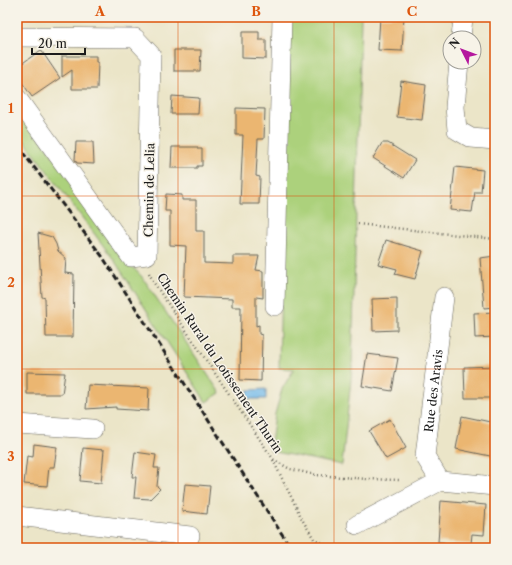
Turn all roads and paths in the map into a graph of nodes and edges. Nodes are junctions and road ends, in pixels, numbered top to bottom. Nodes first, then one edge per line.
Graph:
1 (282, 17) edge
2 (463, 18) dead end
3 (462, 30) edge
4 (17, 37) edge
5 (458, 70) edge
6 (17, 98) edge
7 (495, 140) edge
8 (358, 224) dead end
9 (495, 239) edge
10 (138, 256) junction
11 (444, 297) dead end
12 (275, 306) dead end
13 (17, 424) edge
14 (94, 429) dead end
15 (273, 459) junction
16 (403, 480) dead end
17 (440, 481) junction
18 (495, 486) edge
19 (17, 516) edge
20 (357, 525) dead end
21 (190, 536) dead end
22 (332, 548) edge

1 - 12 street
2 - 3 street
4 - 10 street, Chemin de Lelia
5 - 7 street
6 - 10 street
8 - 9 path
10 - 15 path, Chemin Rural du Lotissement Thurin
11 - 17 street, Rue des Aravis
13 - 14 street
15 - 16 path, Chemin Rural du Lotissement Thurin
15 - 22 path
17 - 18 street
17 - 20 street
19 - 21 street

